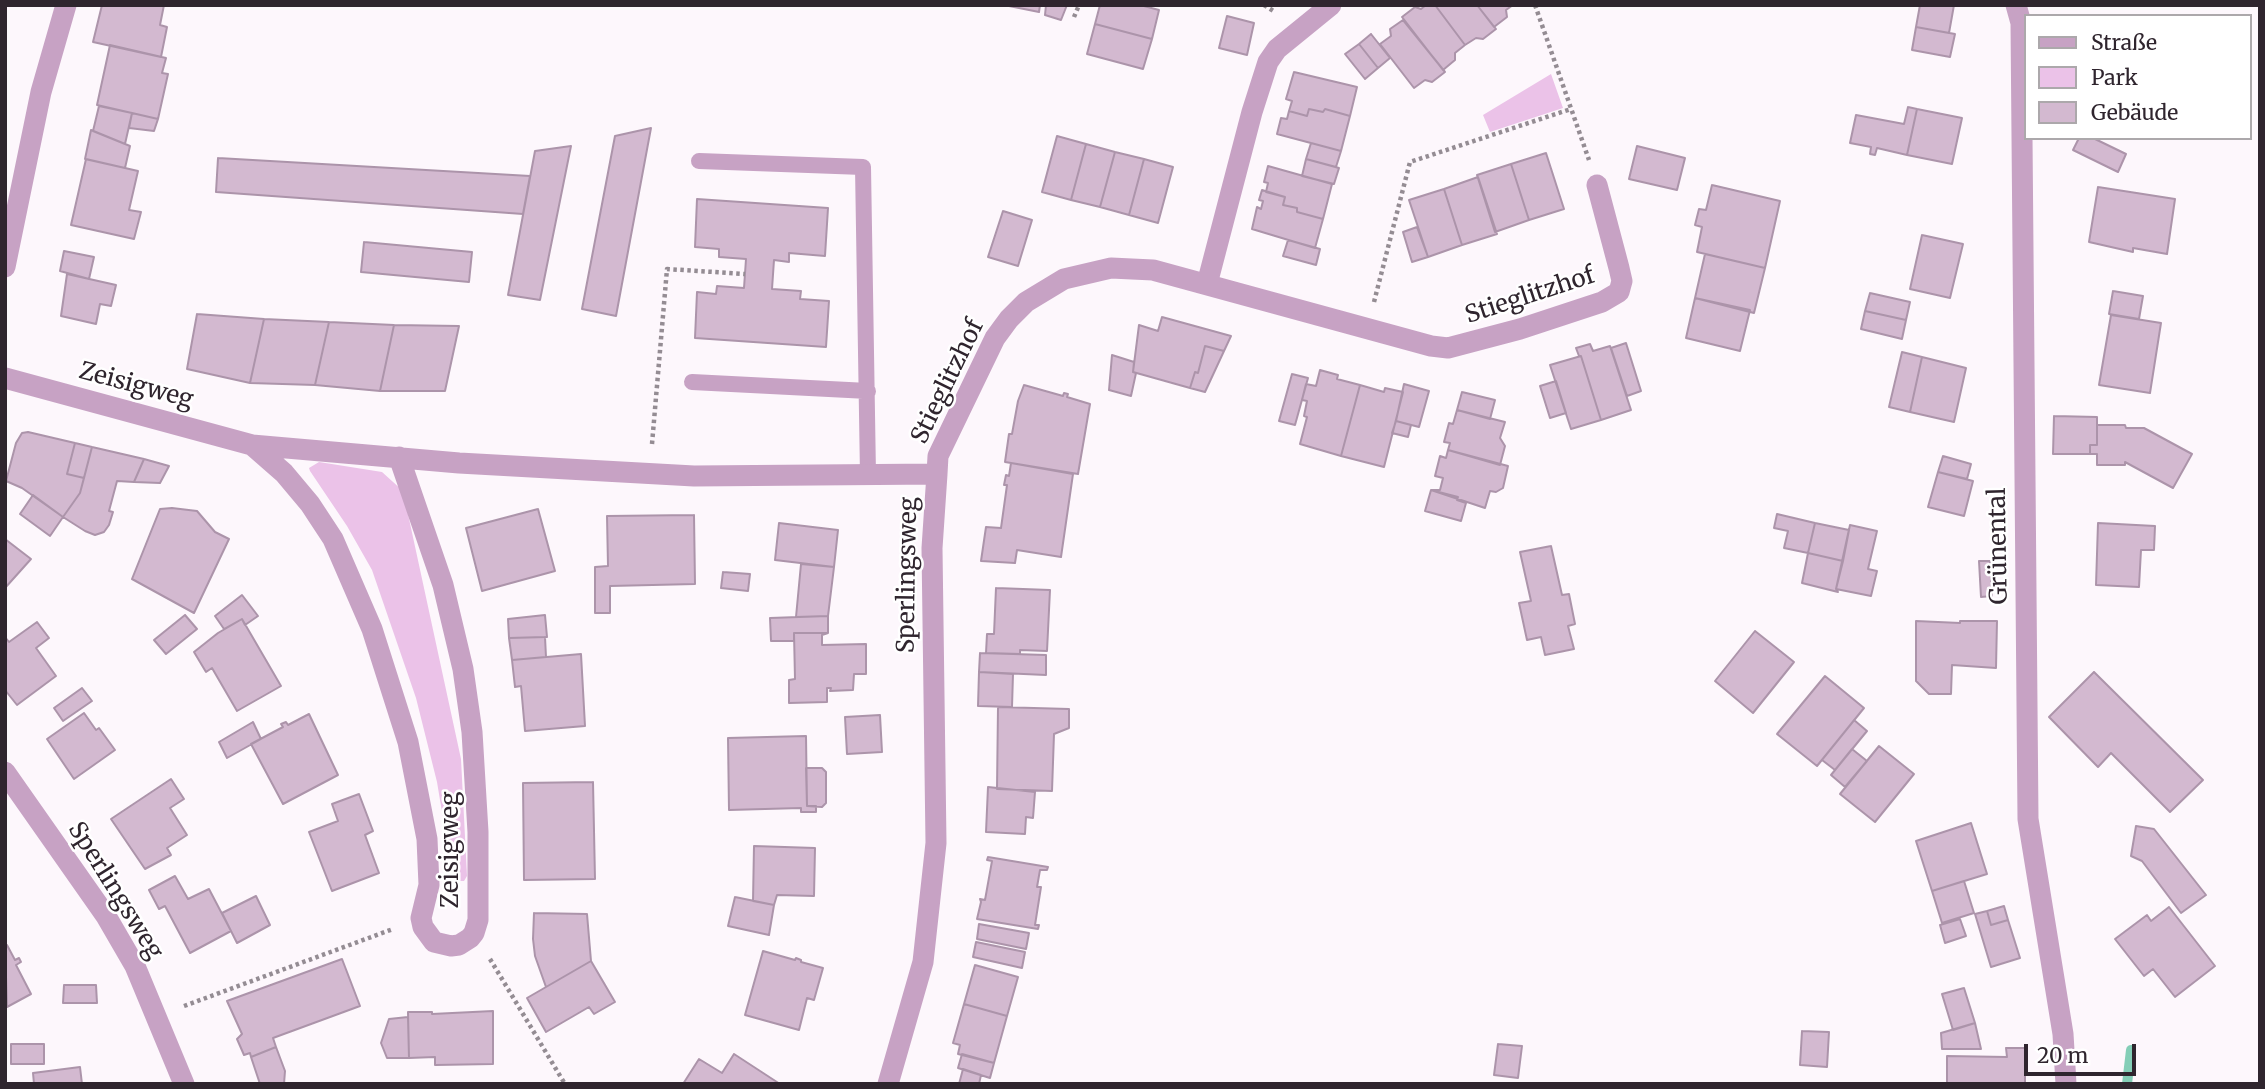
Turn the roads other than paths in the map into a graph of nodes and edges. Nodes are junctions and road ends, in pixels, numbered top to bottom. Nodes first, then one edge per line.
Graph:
1 (66, 5) edge
2 (1331, 5) edge
3 (2016, 5) edge
4 (699, 161) dead end
5 (1598, 185) road end
6 (5, 267) edge
7 (1207, 284) junction
8 (5, 378) edge
9 (692, 382) dead end
10 (868, 391) junction
11 (252, 445) junction
12 (399, 457) junction
13 (937, 474) junction
14 (869, 475) junction
15 (5, 772) edge
16 (184, 1084) edge
17 (888, 1084) edge
18 (2066, 1084) edge

1 - 6 street
2 - 7 street
3 - 18 street, Grünental
4 - 10 lane
5 - 7 street, Stieglitzhof
7 - 13 street, Stieglitzhof
8 - 11 street, Zeisigweg
9 - 10 lane
10 - 14 lane
11 - 12 street, Zeisigweg
11 - 12 street, Zeisigweg
12 - 14 street, Sperlingsweg
13 - 14 street, Sperlingsweg
13 - 17 street, Sperlingsweg
15 - 16 street, Sperlingsweg

